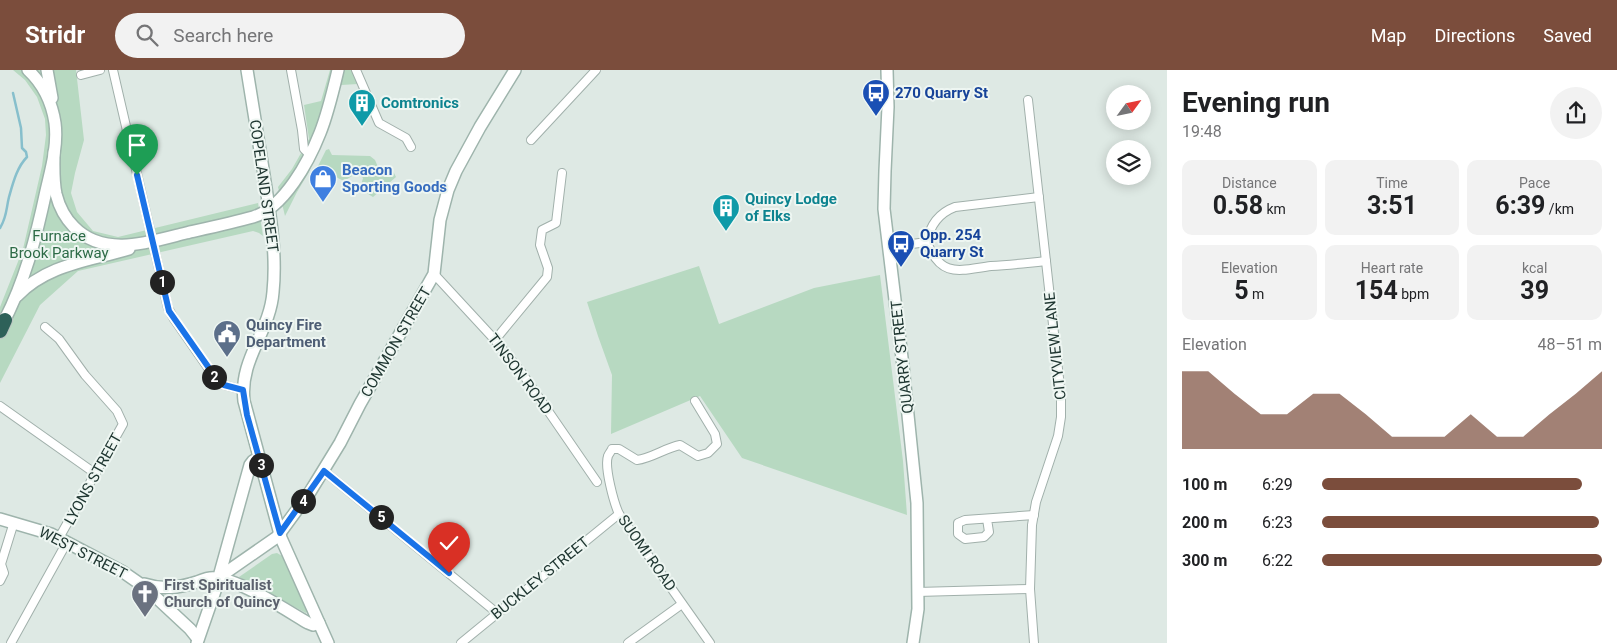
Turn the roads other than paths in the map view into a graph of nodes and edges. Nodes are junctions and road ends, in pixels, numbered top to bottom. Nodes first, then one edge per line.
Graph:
1 (28, 70) edge
2 (47, 70) edge
3 (100, 70) edge
4 (112, 70) edge
5 (247, 70) edge
6 (291, 70) edge
7 (338, 70) edge
8 (356, 70) edge
9 (514, 70) edge
10 (596, 70) edge
11 (886, 70) edge
12 (81, 75) dead end
13 (1028, 100) dead end
14 (55, 122) junction
15 (531, 140) dead end
16 (411, 147) dead end
17 (54, 152) junction
18 (310, 155) junction
19 (562, 173) dead end
20 (1039, 197) junction
21 (269, 210) junction
22 (152, 241) junction
23 (927, 242) junction
24 (889, 247) junction
25 (1046, 261) junction
26 (434, 274) junction
27 (12, 303) junction
28 (2, 327) edge
29 (45, 327) dead end
30 (495, 340) junction
31 (243, 390) junction
32 (695, 401) dead end
33 (0, 406) edge
34 (259, 457) junction
35 (324, 471) junction
36 (96, 474) junction
37 (597, 482) dead end
38 (619, 514) junction
39 (1034, 515) junction
40 (0, 519) edge
41 (987, 519) dead end
42 (14, 522) junction
43 (280, 533) junction
44 (63, 540) junction
45 (218, 578) junction
46 (136, 580) junction
47 (0, 581) edge
48 (1030, 589) junction
49 (917, 592) junction
50 (682, 604) junction
51 (497, 613) junction
52 (319, 623) junction
53 (199, 642) edge
54 (11, 643) edge
55 (328, 643) edge
56 (461, 643) edge
57 (628, 643) edge
58 (710, 643) edge
59 (913, 643) edge
60 (1034, 643) edge

1 - 14 main road
2 - 14 main road
3 - 12 street
4 - 22 street
5 - 21 main road, COPELAND STREET
6 - 18 street
7 - 18 main road
8 - 16 street
9 - 26 main road, COMMON STREET
10 - 15 street
11 - 24 main road, QUARRY STREET
13 - 20 street, CITYVIEW LANE
14 - 17 main road
17 - 22 main road
17 - 27 main road
18 - 21 main road
19 - 30 street
20 - 23 street
20 - 25 street, CITYVIEW LANE
21 - 22 main road
21 - 31 main road, COPELAND STREET
22 - 27 main road
22 - 31 street
23 - 24 street
23 - 25 street
24 - 49 main road, QUARRY STREET
25 - 39 street, CITYVIEW LANE
26 - 30 street, TINSON ROAD
26 - 35 main road, COMMON STREET
27 - 28 main road
29 - 36 street, LYONS STREET
30 - 37 street, TINSON ROAD
31 - 34 main road, COPELAND STREET
32 - 38 street, SUOMI ROAD
33 - 36 street
34 - 43 main road, COPELAND STREET
34 - 45 main road
35 - 43 main road, COMMON STREET
35 - 51 street
36 - 44 street, LYONS STREET
38 - 50 street, SUOMI ROAD
38 - 51 street, BUCKLEY STREET
39 - 41 street
39 - 48 street, CITYVIEW LANE
40 - 42 main road, WEST STREET
42 - 44 main road, WEST STREET
42 - 47 street
43 - 45 main road, COMMON STREET
43 - 52 main road, COPELAND STREET
44 - 46 main road, WEST STREET
44 - 54 street, LYONS STREET
45 - 46 main road, WEST STREET
45 - 52 main road
45 - 53 main road
46 - 53 main road, WEST STREET
48 - 49 street
48 - 60 street, CITYVIEW LANE
49 - 59 main road, QUARRY STREET
50 - 57 street
50 - 58 street, SUOMI ROAD
51 - 56 street, BUCKLEY STREET
52 - 55 main road, COPELAND STREET

